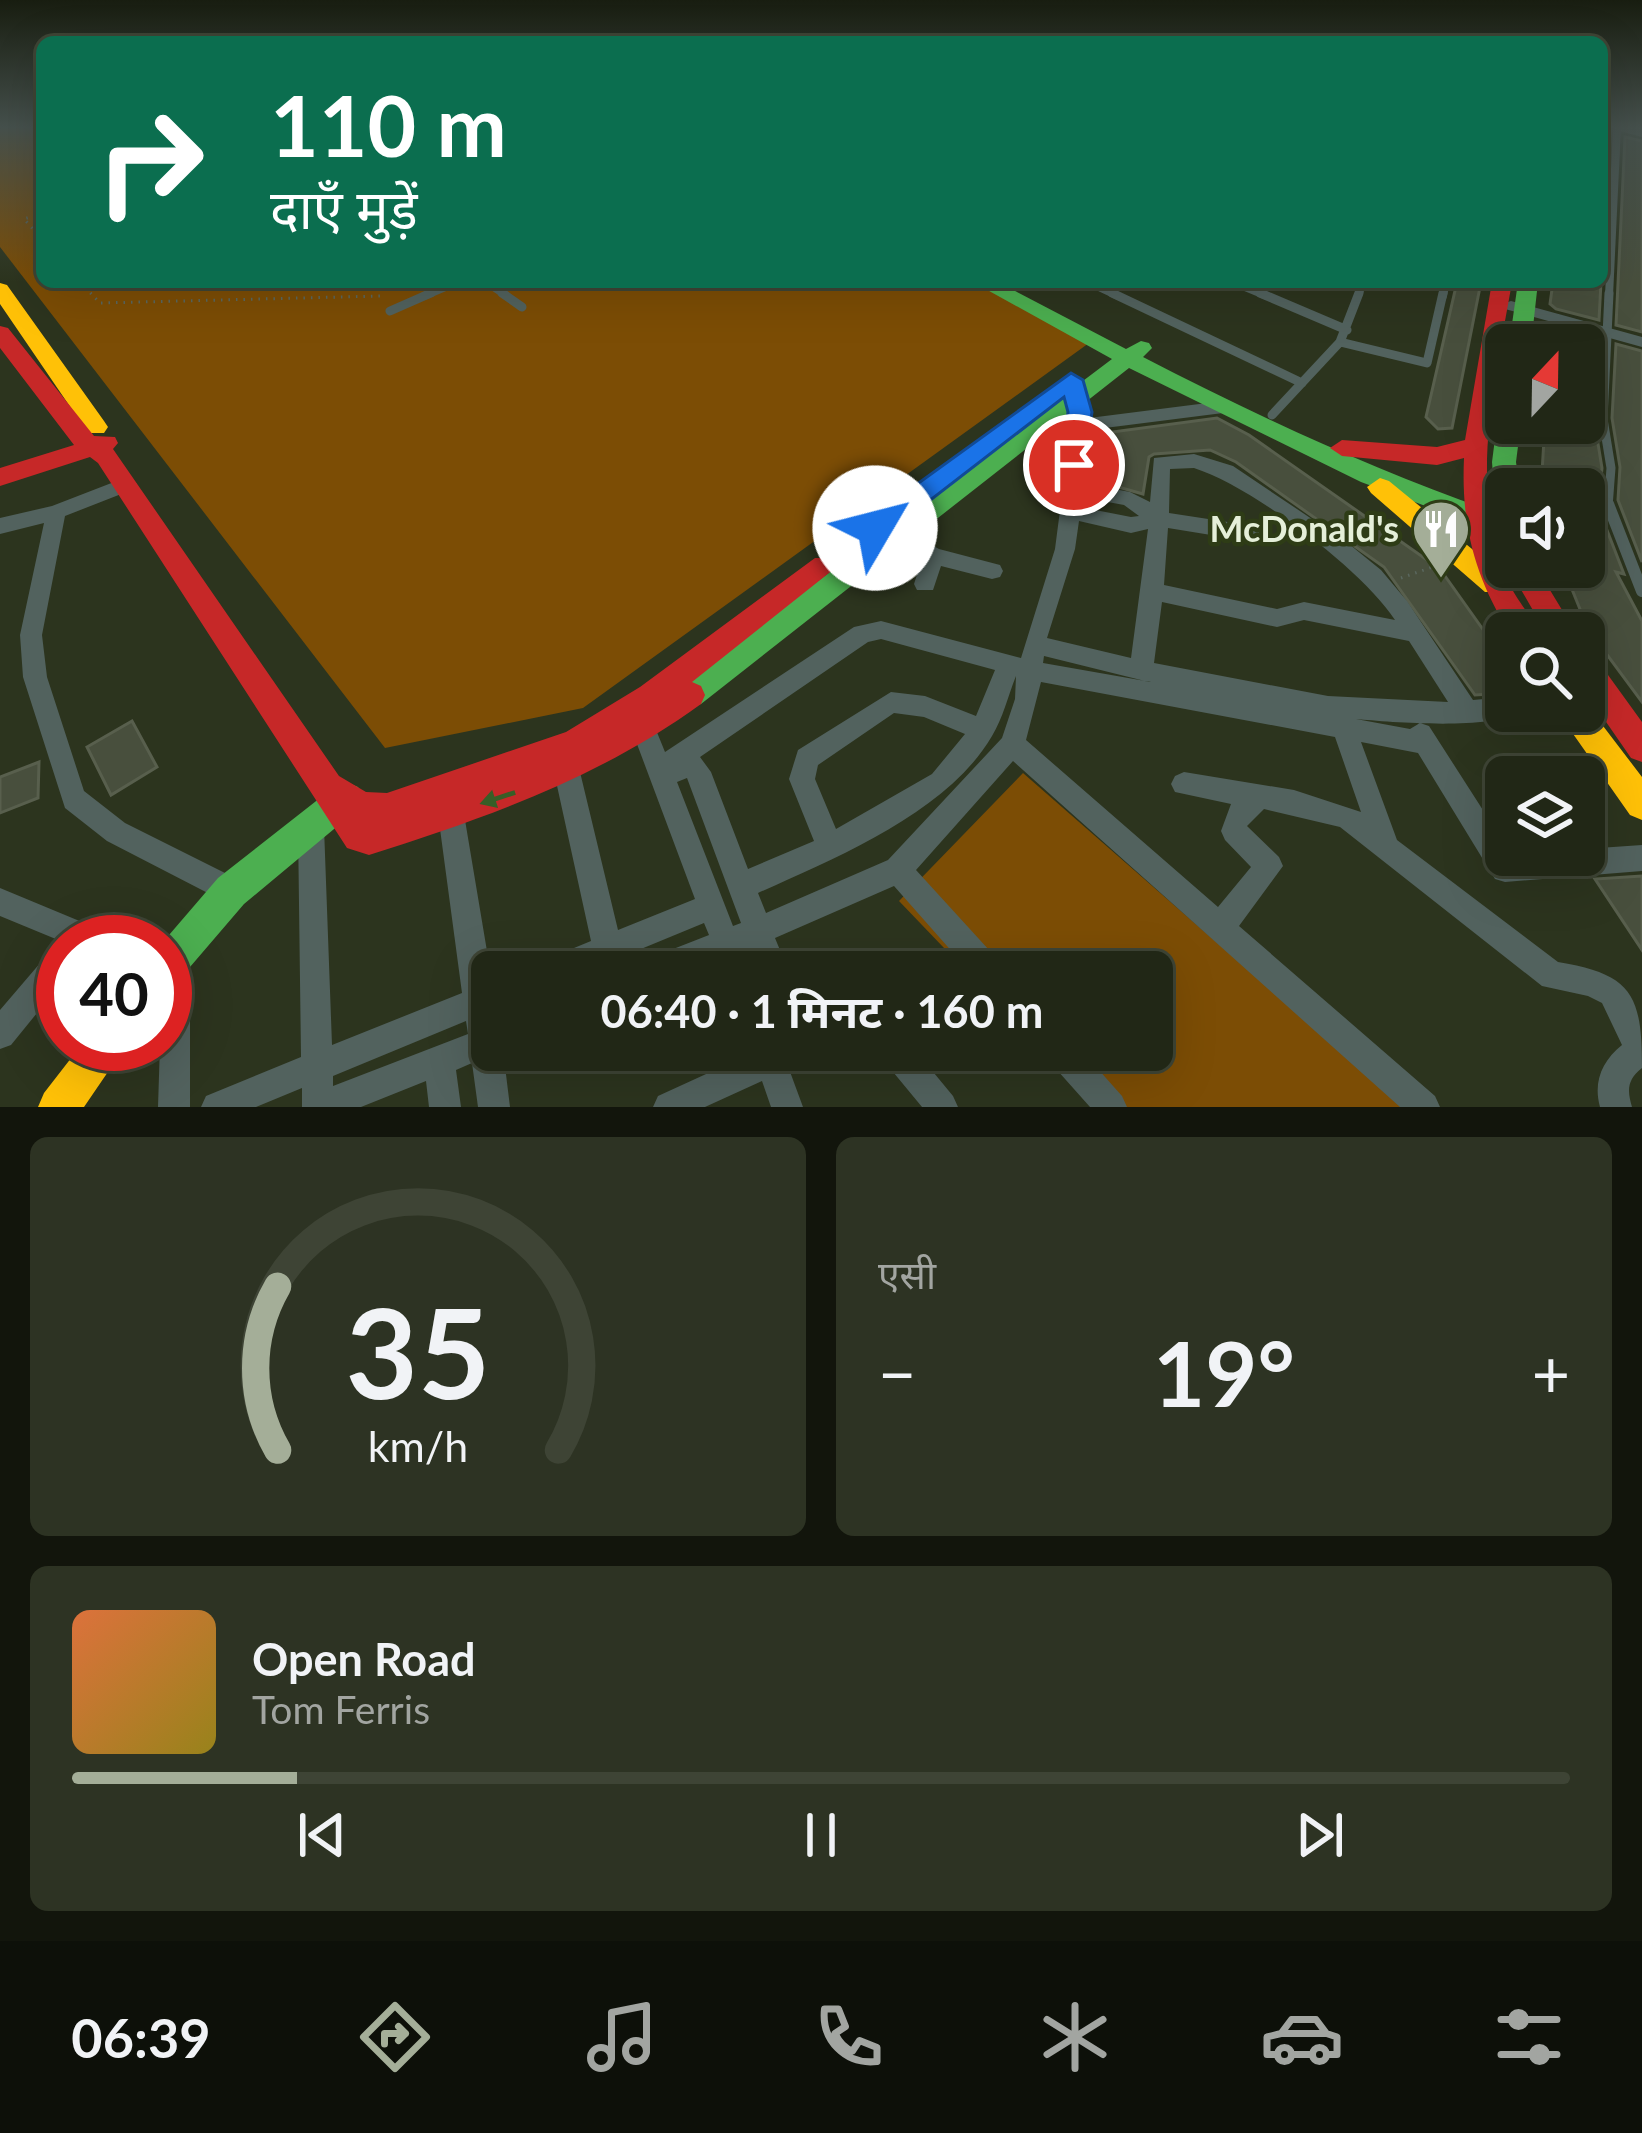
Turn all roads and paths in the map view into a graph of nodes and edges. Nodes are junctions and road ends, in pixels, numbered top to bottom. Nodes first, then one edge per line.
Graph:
1 (1615, 179) edge
2 (36, 215) edge
3 (36, 232) edge
4 (1608, 285) edge
5 (85, 288) edge
6 (443, 288) edge
7 (495, 288) edge
8 (996, 288) edge
9 (1022, 288) edge
10 (1103, 288) edge
11 (1247, 288) edge
12 (1361, 288) edge
13 (1445, 288) edge
14 (1608, 288) edge
15 (0, 289) edge
16 (1513, 294) edge
17 (380, 296) dead end
18 (522, 307) dead end
19 (390, 311) dead end
20 (1517, 324) edge
21 (1586, 324) edge
22 (1347, 330) junction
23 (1605, 332) joint
24 (0, 333) edge
25 (1340, 342) junction
26 (1642, 342) edge
27 (1127, 348) junction
28 (1302, 383) junction
29 (1077, 401) junction
30 (1223, 407) junction
31 (1272, 415) junction
32 (1605, 431) edge
33 (98, 445) junction
34 (1476, 446) junction
35 (1342, 448) junction
36 (0, 466) edge
37 (1363, 472) junction
38 (0, 477) edge
39 (1485, 481) edge
40 (127, 484) junction
41 (1070, 500) junction
42 (1485, 509) edge
43 (1485, 510) edge
44 (56, 512) junction
45 (1160, 519) junction
46 (0, 526) edge
47 (1254, 534) dead end
48 (899, 535) junction
49 (933, 556) junction
50 (1462, 557) junction
51 (992, 571) dead end
52 (1485, 576) edge
53 (925, 584) dead end
54 (1381, 586) junction
55 (1153, 591) junction
56 (1642, 591) edge
57 (1416, 633) junction
58 (1034, 644) junction
59 (1019, 668) junction
60 (1142, 669) junction
61 (1605, 696) edge
62 (1485, 711) edge
63 (1408, 713) junction
64 (1468, 713) junction
65 (643, 728) junction
66 (1344, 728) junction
67 (982, 730) junction
68 (1590, 732) edge
69 (1425, 743) junction
70 (1012, 744) junction
71 (1642, 748) edge
72 (567, 772) junction
73 (660, 772) junction
74 (1184, 784) dead end
75 (336, 796) junction
76 (1262, 796) junction
77 (1642, 804) edge
78 (451, 814) junction
79 (311, 827) junction
80 (1385, 843) junction
81 (830, 847) junction
82 (1642, 858) edge
83 (898, 870) junction
84 (741, 886) junction
85 (231, 891) junction
86 (0, 902) edge
87 (712, 907) junction
88 (36, 922) edge
89 (1220, 927) junction
90 (758, 928) junction
91 (192, 936) edge
92 (725, 940) junction
93 (476, 951) edge
94 (608, 951) edge
95 (627, 951) edge
96 (699, 951) edge
97 (729, 951) edge
98 (766, 951) edge
99 (971, 951) edge
100 (36, 993) edge
101 (471, 1005) edge
102 (0, 1034) edge
103 (471, 1048) edge
104 (1642, 1052) edge
105 (439, 1060) junction
106 (317, 1067) junction
107 (86, 1071) edge
108 (173, 1071) edge
109 (491, 1071) edge
110 (742, 1071) edge
111 (781, 1071) edge
112 (912, 1071) edge
113 (1079, 1071) edge
114 (58, 1107) edge
115 (174, 1107) edge
116 (217, 1107) edge
117 (319, 1107) edge
118 (446, 1107) edge
119 (494, 1107) edge
120 (669, 1107) edge
121 (787, 1107) edge
122 (942, 1107) edge
123 (1112, 1107) edge
124 (1424, 1107) edge
125 (1616, 1107) edge

1 - 4 lane
2 - 3 path
5 - 17 path
6 - 19 lane
7 - 18 lane
8 - 27 street
9 - 27 street
10 - 28 lane
11 - 22 lane
12 - 22 lane
13 - 25 lane
14 - 23 lane
15 - 33 street
16 - 20 street
16 - 21 street
16 - 34 street
22 - 25 lane
23 - 26 street
24 - 33 street
25 - 28 lane
27 - 29 street
27 - 30 street
27 - 31 street
28 - 31 lane
29 - 30 street
29 - 41 street
29 - 48 street
29 - 75 street
30 - 37 street
31 - 35 street
32 - 56 lane
33 - 36 street
33 - 38 street
33 - 40 street
34 - 35 street
34 - 39 street
35 - 42 street
37 - 43 street
37 - 50 street
40 - 44 street
40 - 75 street
41 - 45 street
41 - 58 street
44 - 46 street
44 - 85 street
45 - 47 street
45 - 54 street
45 - 55 street
48 - 49 street
48 - 65 street
49 - 51 street
49 - 53 street
50 - 52 street
50 - 54 path
54 - 57 street
55 - 57 street
55 - 60 street
57 - 64 street
58 - 59 street
58 - 60 street
59 - 66 street
59 - 67 street
59 - 70 street
59 - 73 street
60 - 63 street
61 - 71 street
62 - 64 street
63 - 64 street
63 - 69 street
65 - 72 street
65 - 73 street
66 - 69 street
66 - 80 street
67 - 81 street
67 - 81 street
68 - 77 street
69 - 82 street
70 - 83 street
70 - 89 street
72 -> 78 street
72 - 94 street
73 - 84 street
73 - 87 street
74 - 76 street
75 - 78 street
75 - 79 street
76 - 80 street
76 - 89 street
78 - 93 street
79 - 85 street
79 - 106 street
80 - 104 street
81 - 84 street
83 - 90 street
83 - 99 street
84 - 90 street
85 - 91 street
86 - 88 street
87 - 92 street
87 - 95 street
89 - 124 street
90 - 92 street
90 - 98 street
92 - 96 street
92 - 97 street
100 - 102 street
101 - 106 street
103 - 105 street
104 - 125 street
105 - 117 street
105 - 118 street
106 - 116 street
106 - 117 street
107 - 114 street
108 - 115 street
109 - 119 street
110 - 120 street
111 - 121 street
112 - 122 street
113 - 123 street

